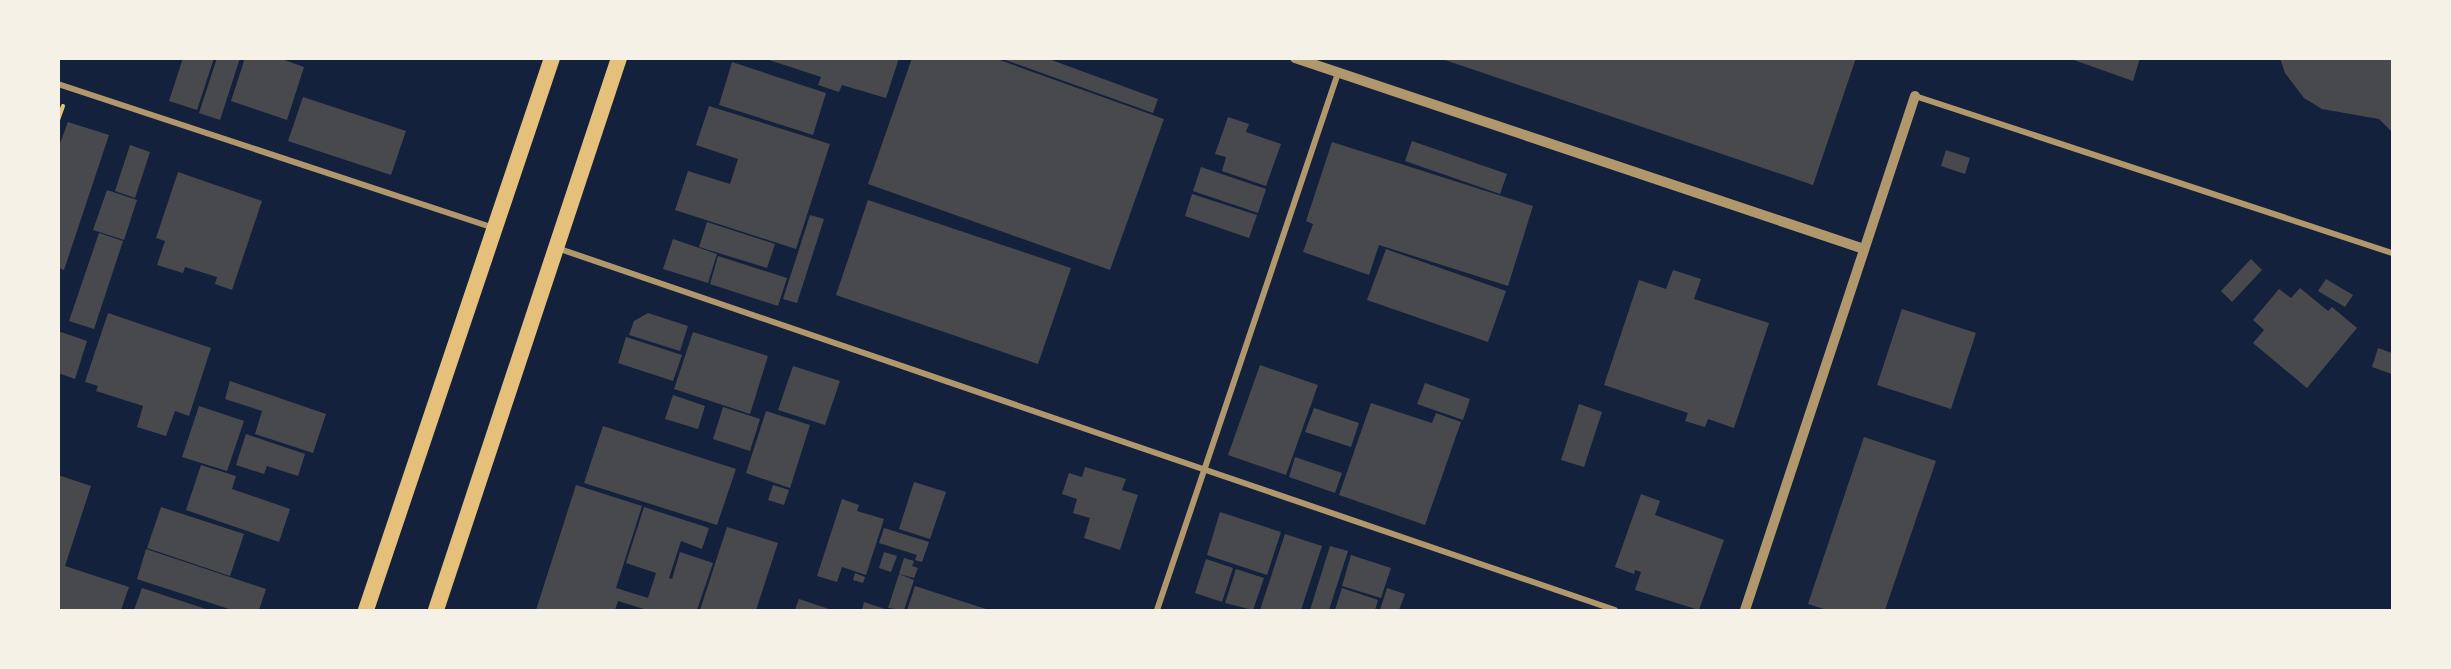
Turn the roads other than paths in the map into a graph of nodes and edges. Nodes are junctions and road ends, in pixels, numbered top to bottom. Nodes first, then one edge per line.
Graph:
1 (552, 58) edge
2 (619, 58) edge
3 (1295, 58) edge
4 (1338, 73) junction
5 (58, 84) edge
6 (1915, 96) joint
7 (495, 229) junction
8 (557, 248) junction
9 (1864, 249) junction
10 (2392, 253) edge
11 (1205, 470) junction
12 (366, 610) edge
13 (436, 610) edge
14 (1157, 610) edge
15 (1615, 610) edge
16 (1745, 610) edge

1 - 7 highway
2 - 8 highway
3 - 4 street
4 - 9 street
4 - 11 street
5 - 7 street
6 - 9 street
6 - 10 street
7 - 12 highway
8 - 11 street
8 - 13 highway
9 - 16 street
11 - 14 street
11 - 15 street

